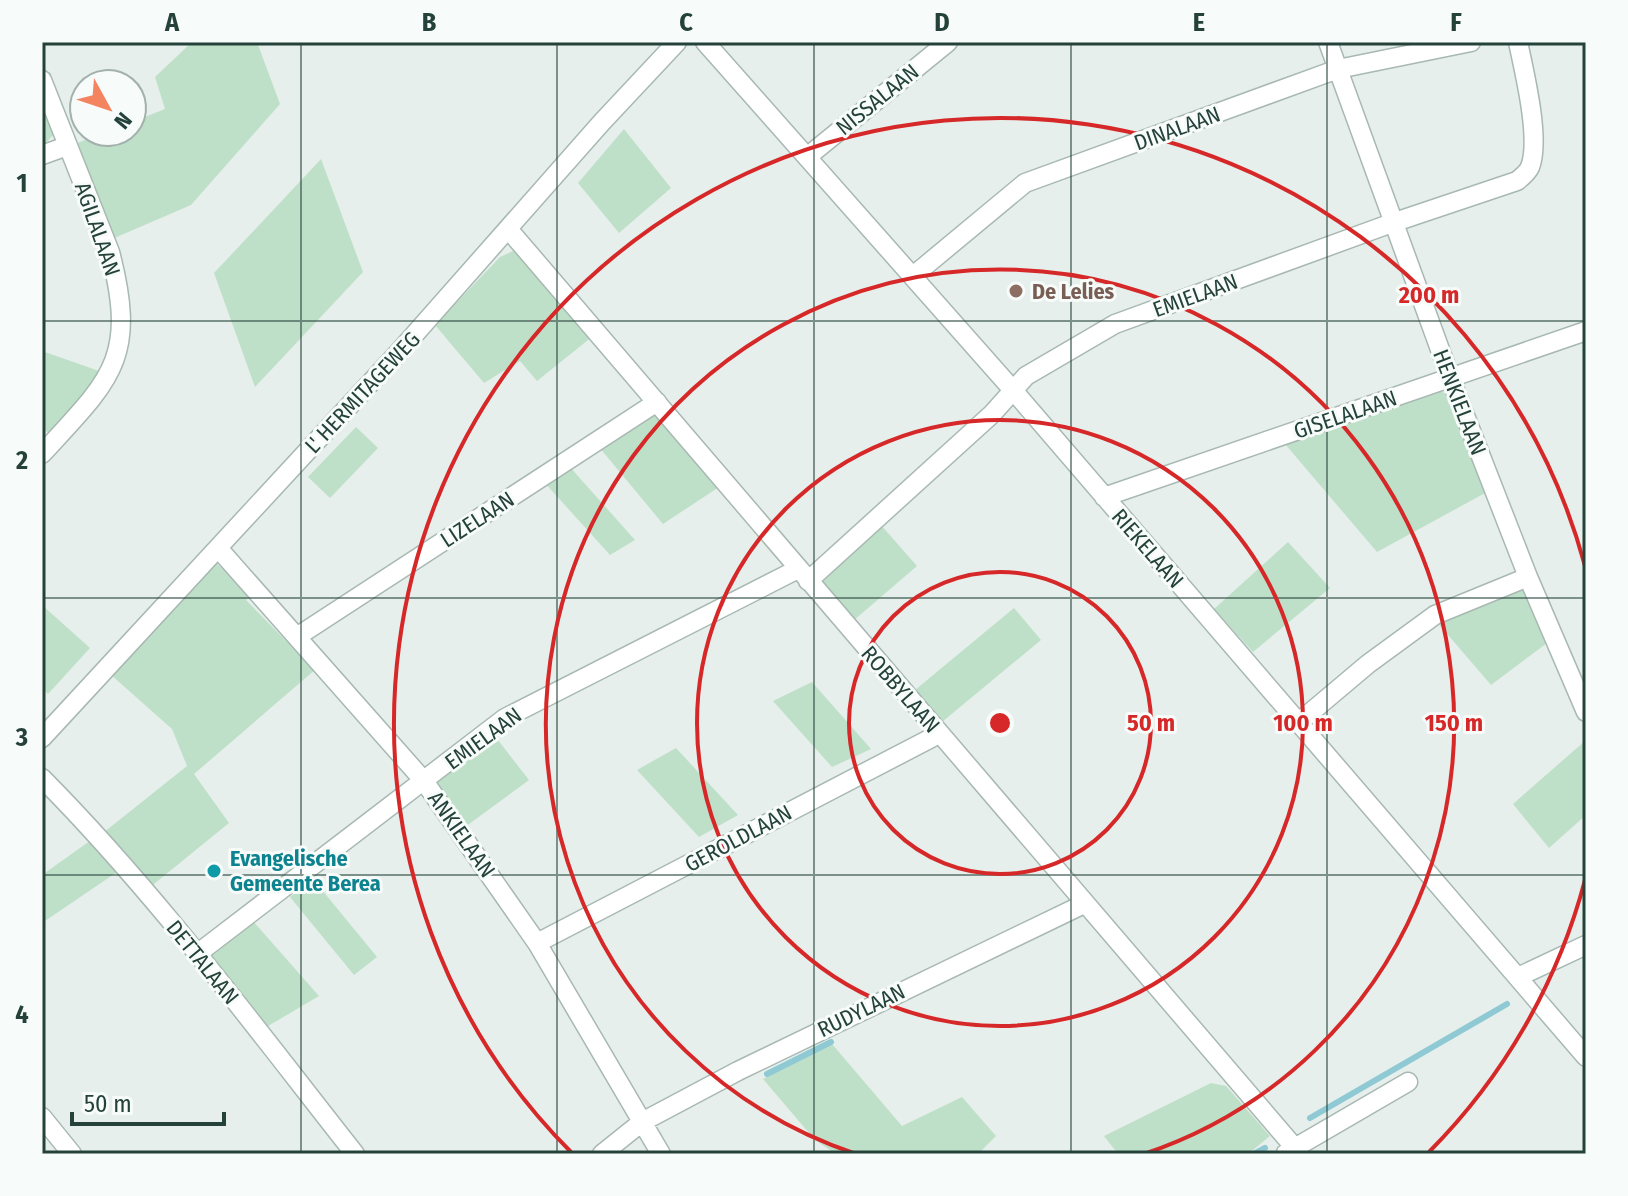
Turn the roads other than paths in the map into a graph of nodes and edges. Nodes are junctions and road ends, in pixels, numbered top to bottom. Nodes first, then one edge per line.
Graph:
1 (677, 42) edge
2 (705, 42) edge
3 (948, 42) edge
4 (1328, 42) edge
5 (1471, 42) edge
6 (1518, 42) edge
7 (1338, 69) junction
8 (42, 80) edge
9 (67, 146) junction
10 (42, 155) edge
11 (807, 157) junction
12 (1392, 223) junction
13 (509, 230) junction
14 (913, 276) junction
15 (1586, 331) edge
16 (1450, 377) junction
17 (1012, 389) junction
18 (657, 402) junction
19 (42, 454) edge
20 (1104, 497) junction
21 (218, 548) junction
22 (803, 575) junction
23 (1528, 577) junction
24 (298, 636) junction
25 (1586, 712) edge
26 (1298, 723) junction
27 (939, 734) junction
28 (42, 738) edge
29 (42, 778) edge
30 (424, 781) junction
31 (1084, 904) junction
32 (537, 943) junction
33 (1586, 945) edge
34 (197, 954) junction
35 (1518, 977) junction
36 (1586, 1057) edge
37 (1408, 1082) dead end
38 (42, 1117) edge
39 (642, 1122) junction
40 (1290, 1151) edge
41 (72, 1154) edge
42 (355, 1154) edge
43 (602, 1154) edge
44 (661, 1154) edge

1 - 13 street, L' HERMITAGEWEG
2 - 11 street, RIEKELAAN
3 - 11 street, NISSALAAN
4 - 7 street, HENKIELAAN
5 - 7 street, DINALAAN
6 - 12 street, EMIELAAN
7 - 12 street, HENKIELAAN
7 - 14 street, DINALAAN
8 - 9 street, AGILALAAN
9 - 10 street
9 - 19 street, AGILALAAN
11 - 14 street, RIEKELAAN
12 - 16 street, HENKIELAAN
12 - 17 street, EMIELAAN
13 - 18 street, ROBBYLAAN
13 - 21 street, L' HERMITAGEWEG
14 - 17 street, RIEKELAAN
15 - 16 street, GISELALAAN
16 - 20 street, GISELALAAN
16 - 23 street, HENKIELAAN
17 - 20 street, RIEKELAAN
17 - 22 street, EMIELAAN
18 - 22 street, ROBBYLAAN
18 - 24 street, LIZELAAN
20 - 26 street, RIEKELAAN
21 - 24 street, ANKIELAAN
21 - 28 street, L' HERMITAGEWEG
22 - 27 street, ROBBYLAAN
22 - 30 street, EMIELAAN
23 - 25 street, HENKIELAAN
23 - 26 street
24 - 30 street, ANKIELAAN
26 - 35 street, RIEKELAAN
27 - 31 street, ROBBYLAAN
27 - 32 street, GEROLDLAAN
29 - 34 street, DETTALAAN
30 - 32 street, ANKIELAAN
30 - 34 street, EMIELAAN
31 - 39 street, RUDYLAAN
31 - 40 street, ROBBYLAAN
32 - 39 street, ANKIELAAN
33 - 35 street
34 - 42 street, DETTALAAN
35 - 36 street, RIEKELAAN
37 - 40 street
38 - 41 street
39 - 43 street, RUDYLAAN
39 - 44 street, ANKIELAAN

